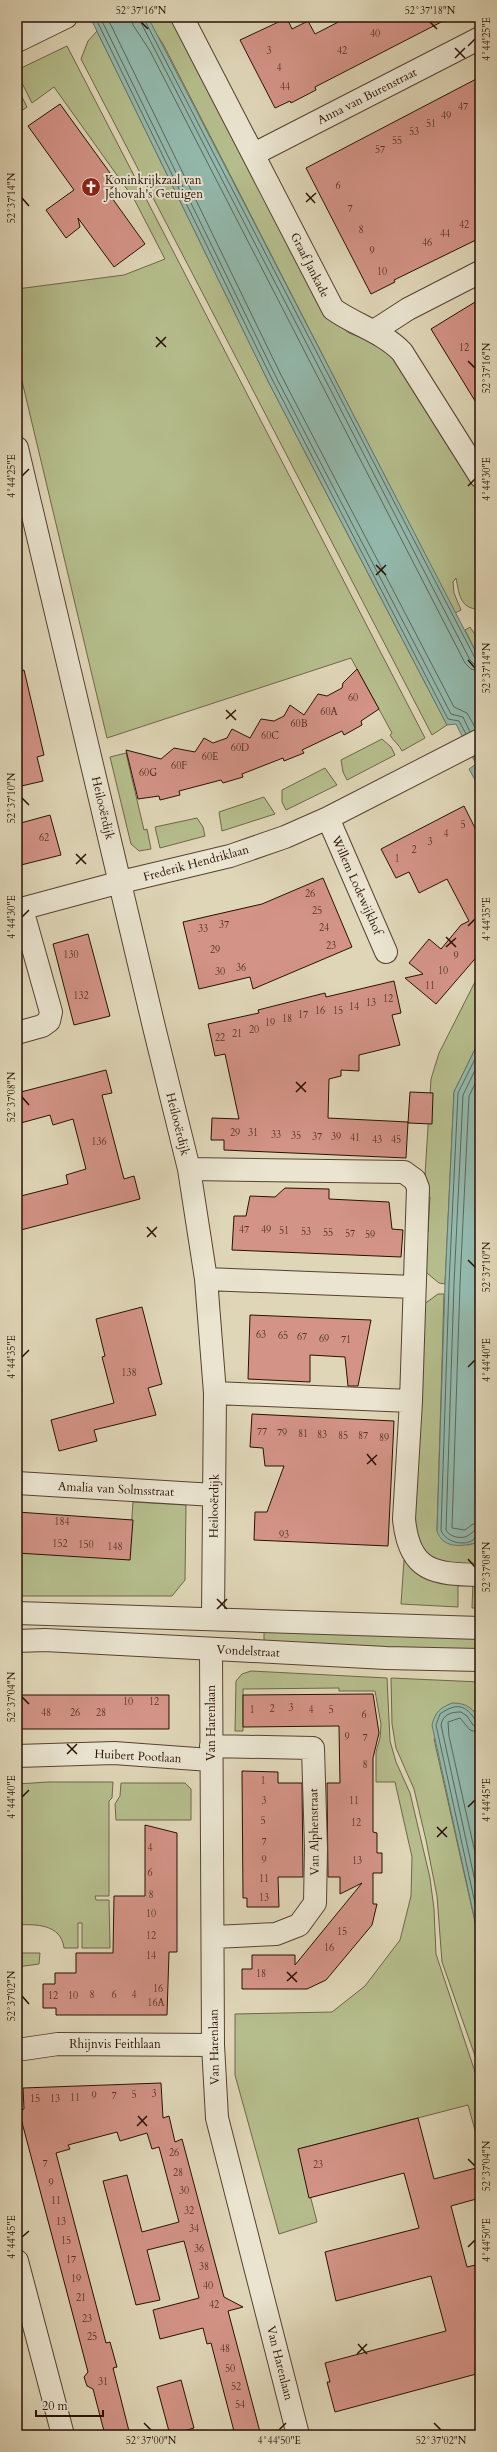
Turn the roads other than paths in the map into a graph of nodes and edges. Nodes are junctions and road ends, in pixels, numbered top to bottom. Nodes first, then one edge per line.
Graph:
1 (22, 17) edge
2 (66, 17) edge
3 (182, 17) edge
4 (17, 34) edge
5 (480, 38) edge
6 (17, 41) edge
7 (254, 154) junction
8 (480, 272) edge
9 (374, 331) junction
10 (17, 448) edge
11 (480, 476) edge
12 (480, 740) edge
13 (328, 818) junction
14 (121, 882) junction
15 (19, 910) edge
16 (386, 952) dead end
17 (17, 1033) edge
18 (189, 1169) junction
19 (206, 1279) junction
20 (414, 1287) junction
21 (215, 1393) junction
22 (411, 1401) junction
23 (17, 1483) edge
24 (214, 1495) junction
25 (480, 1575) edge
26 (17, 1613) edge
27 (213, 1618) junction
28 (480, 1628) edge
29 (17, 1641) edge
30 (211, 1649) junction
31 (480, 1660) edge
32 (210, 1753) junction
33 (17, 1756) edge
34 (214, 1937) junction
35 (213, 2045) junction
36 (17, 2050) edge
37 (17, 2261) edge
38 (63, 2435) edge
39 (298, 2435) edge

1 - 4 street
2 - 6 street
3 - 7 street, Graaf Jankade
5 - 7 street, Anna van Burenstraat
7 - 9 street, Graaf Jankade
8 - 9 street
9 - 11 street, Graaf Jankade
10 - 14 street, Heilooërdijk
12 - 13 street, Frederik Hendriklaan
13 - 14 street, Frederik Hendriklaan
13 - 16 street, Willem Lodewijkhof
14 - 15 street, Frederik Hendriklaan
14 - 18 street, Heilooërdijk
15 - 17 street
18 - 19 street, Heilooërdijk
18 - 20 street, Heilooërdijk
19 - 20 street
19 - 21 street, Heilooërdijk
20 - 22 street, Heilooërdijk
21 - 22 street
21 - 24 street, Heilooërdijk
22 - 25 street, Heilooërdijk
23 - 24 street, Amalia van Solmsstraat
24 - 27 street, Heilooërdijk
26 - 27 street
27 - 28 street
27 - 30 street, Heilooërdijk
29 - 30 street, Vondelstraat
30 - 31 street, Vondelstraat
30 - 32 street, Van Harenlaan
32 - 33 street, Huibert Pootlaan
32 - 34 street, Van Harenlaan
32 - 34 street, Van Alphenstraat
34 - 35 street, Van Harenlaan
35 - 36 street, Rhijnvis Feithlaan
35 - 39 street, Van Harenlaan
37 - 38 street

